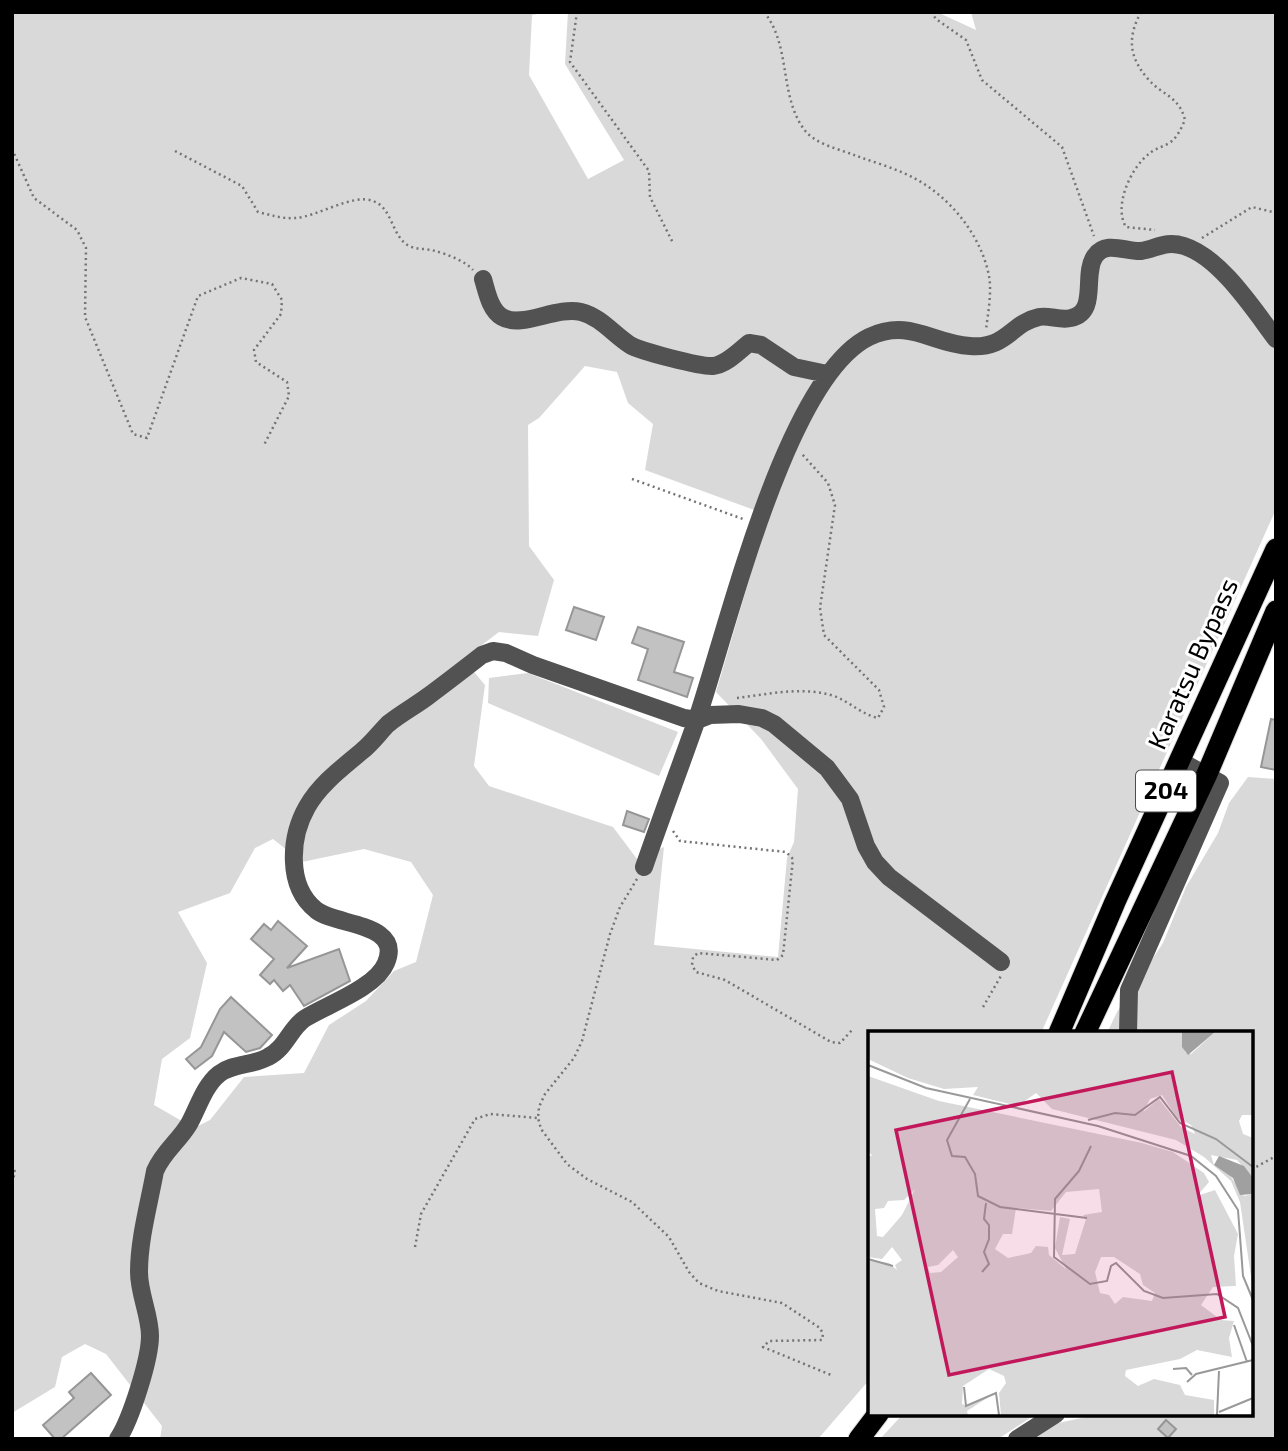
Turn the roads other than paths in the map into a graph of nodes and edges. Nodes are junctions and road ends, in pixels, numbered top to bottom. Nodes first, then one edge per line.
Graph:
1 (483, 279) road end
2 (1276, 339) edge
3 (827, 374) junction
4 (1276, 549) edge
5 (1276, 611) edge
6 (703, 718) junction
7 (1180, 761) junction
8 (1207, 774) junction
9 (644, 866) road end
10 (1001, 962) road end
11 (1060, 1031) edge
12 (1086, 1031) edge
13 (1128, 1031) edge
14 (876, 1416) edge
15 (1053, 1416) edge
16 (118, 1439) edge
17 (859, 1439) edge
18 (1017, 1439) edge

1 - 3 street
2 - 3 street
3 - 6 street
4 - 7 highway, Karatsu Bypass / 204
5 - 8 highway, Karatsu Bypass / 204
6 - 9 street
6 - 10 street
6 - 16 street
7 - 8 street
7 - 11 highway, Karatsu Bypass / 204
8 - 12 highway, Karatsu Bypass / 204
8 - 13 street
14 - 17 highway
15 - 18 street

